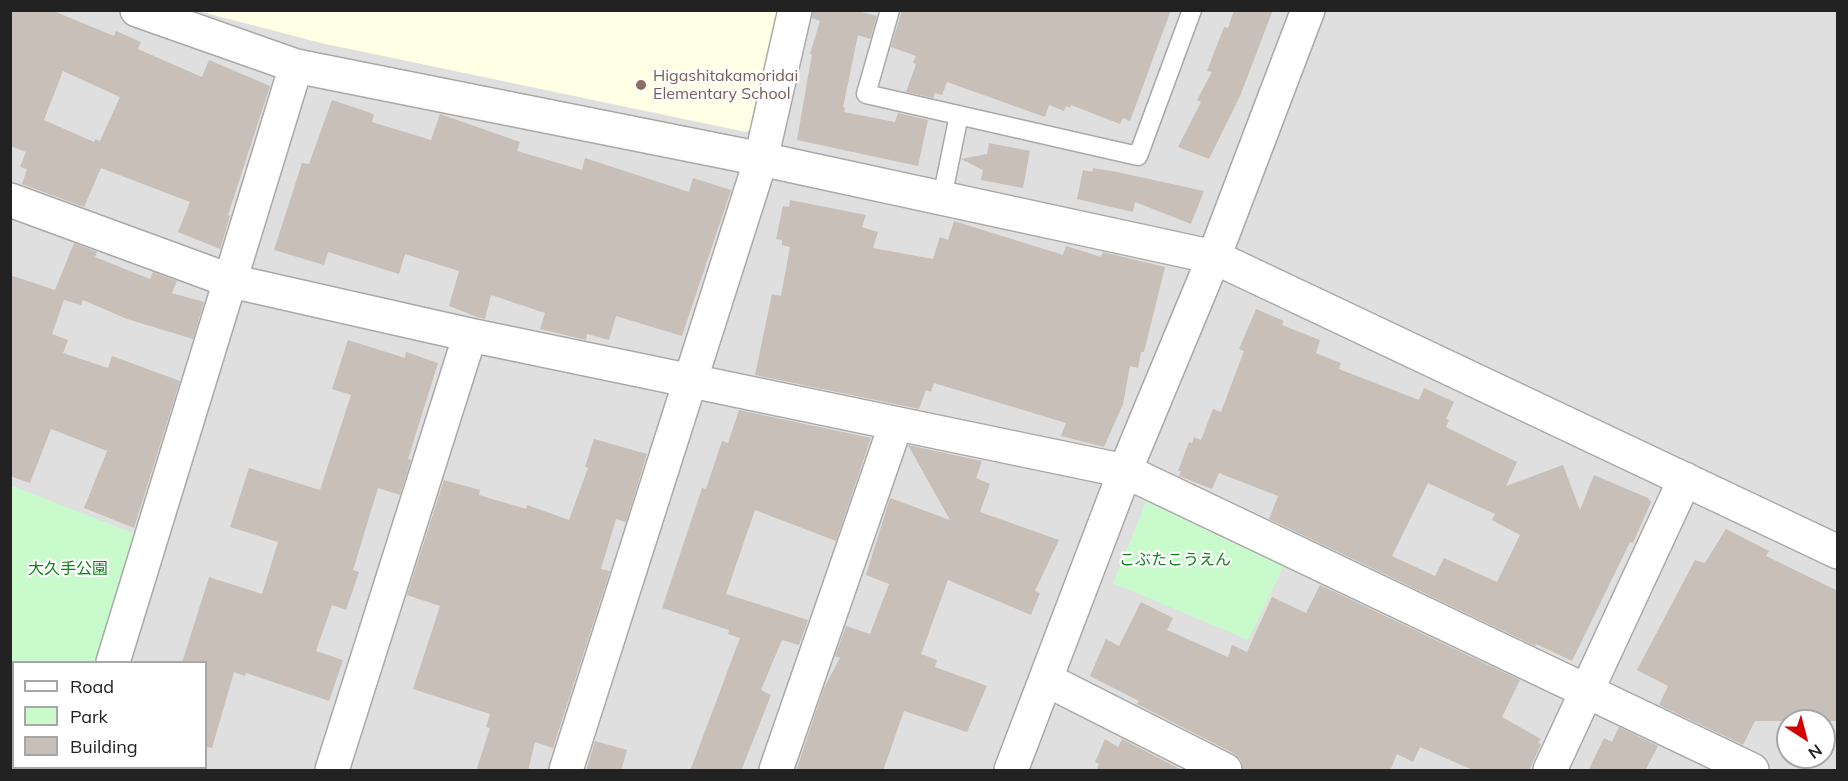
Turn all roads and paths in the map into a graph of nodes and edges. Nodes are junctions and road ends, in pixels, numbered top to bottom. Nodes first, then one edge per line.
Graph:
1 (137, 10) edge
2 (795, 10) edge
3 (890, 10) edge
4 (1192, 10) edge
5 (1308, 10) edge
6 (296, 66) junction
7 (959, 115) junction
8 (761, 159) junction
9 (942, 198) junction
10 (10, 200) edge
11 (1214, 257) junction
12 (231, 281) junction
13 (470, 335) junction
14 (690, 380) junction
15 (896, 424) junction
16 (1125, 471) junction
17 (1685, 478) junction
18 (1838, 552) edge
19 (114, 661) edge
20 (1047, 680) junction
21 (1586, 692) junction
22 (332, 771) edge
23 (566, 771) edge
24 (776, 771) edge
25 (1011, 771) edge
26 (1225, 771) edge
27 (1550, 771) edge
28 (1752, 771) edge

1 - 6 street
2 - 8 street
3 - 7 lane
4 - 7 lane
5 - 11 street
6 - 8 street
6 - 12 street
7 - 9 lane
8 - 9 street
8 - 14 street
9 - 11 street
10 - 12 street
11 - 16 street
11 - 17 street
12 - 13 street
12 - 19 street
13 - 14 street
13 - 22 street
14 - 15 street
14 - 23 street
15 - 16 street
15 - 24 street
16 - 20 street
16 - 21 street
17 - 18 street
17 - 21 street
20 - 25 street
20 - 26 street
21 - 27 street
21 - 28 street

